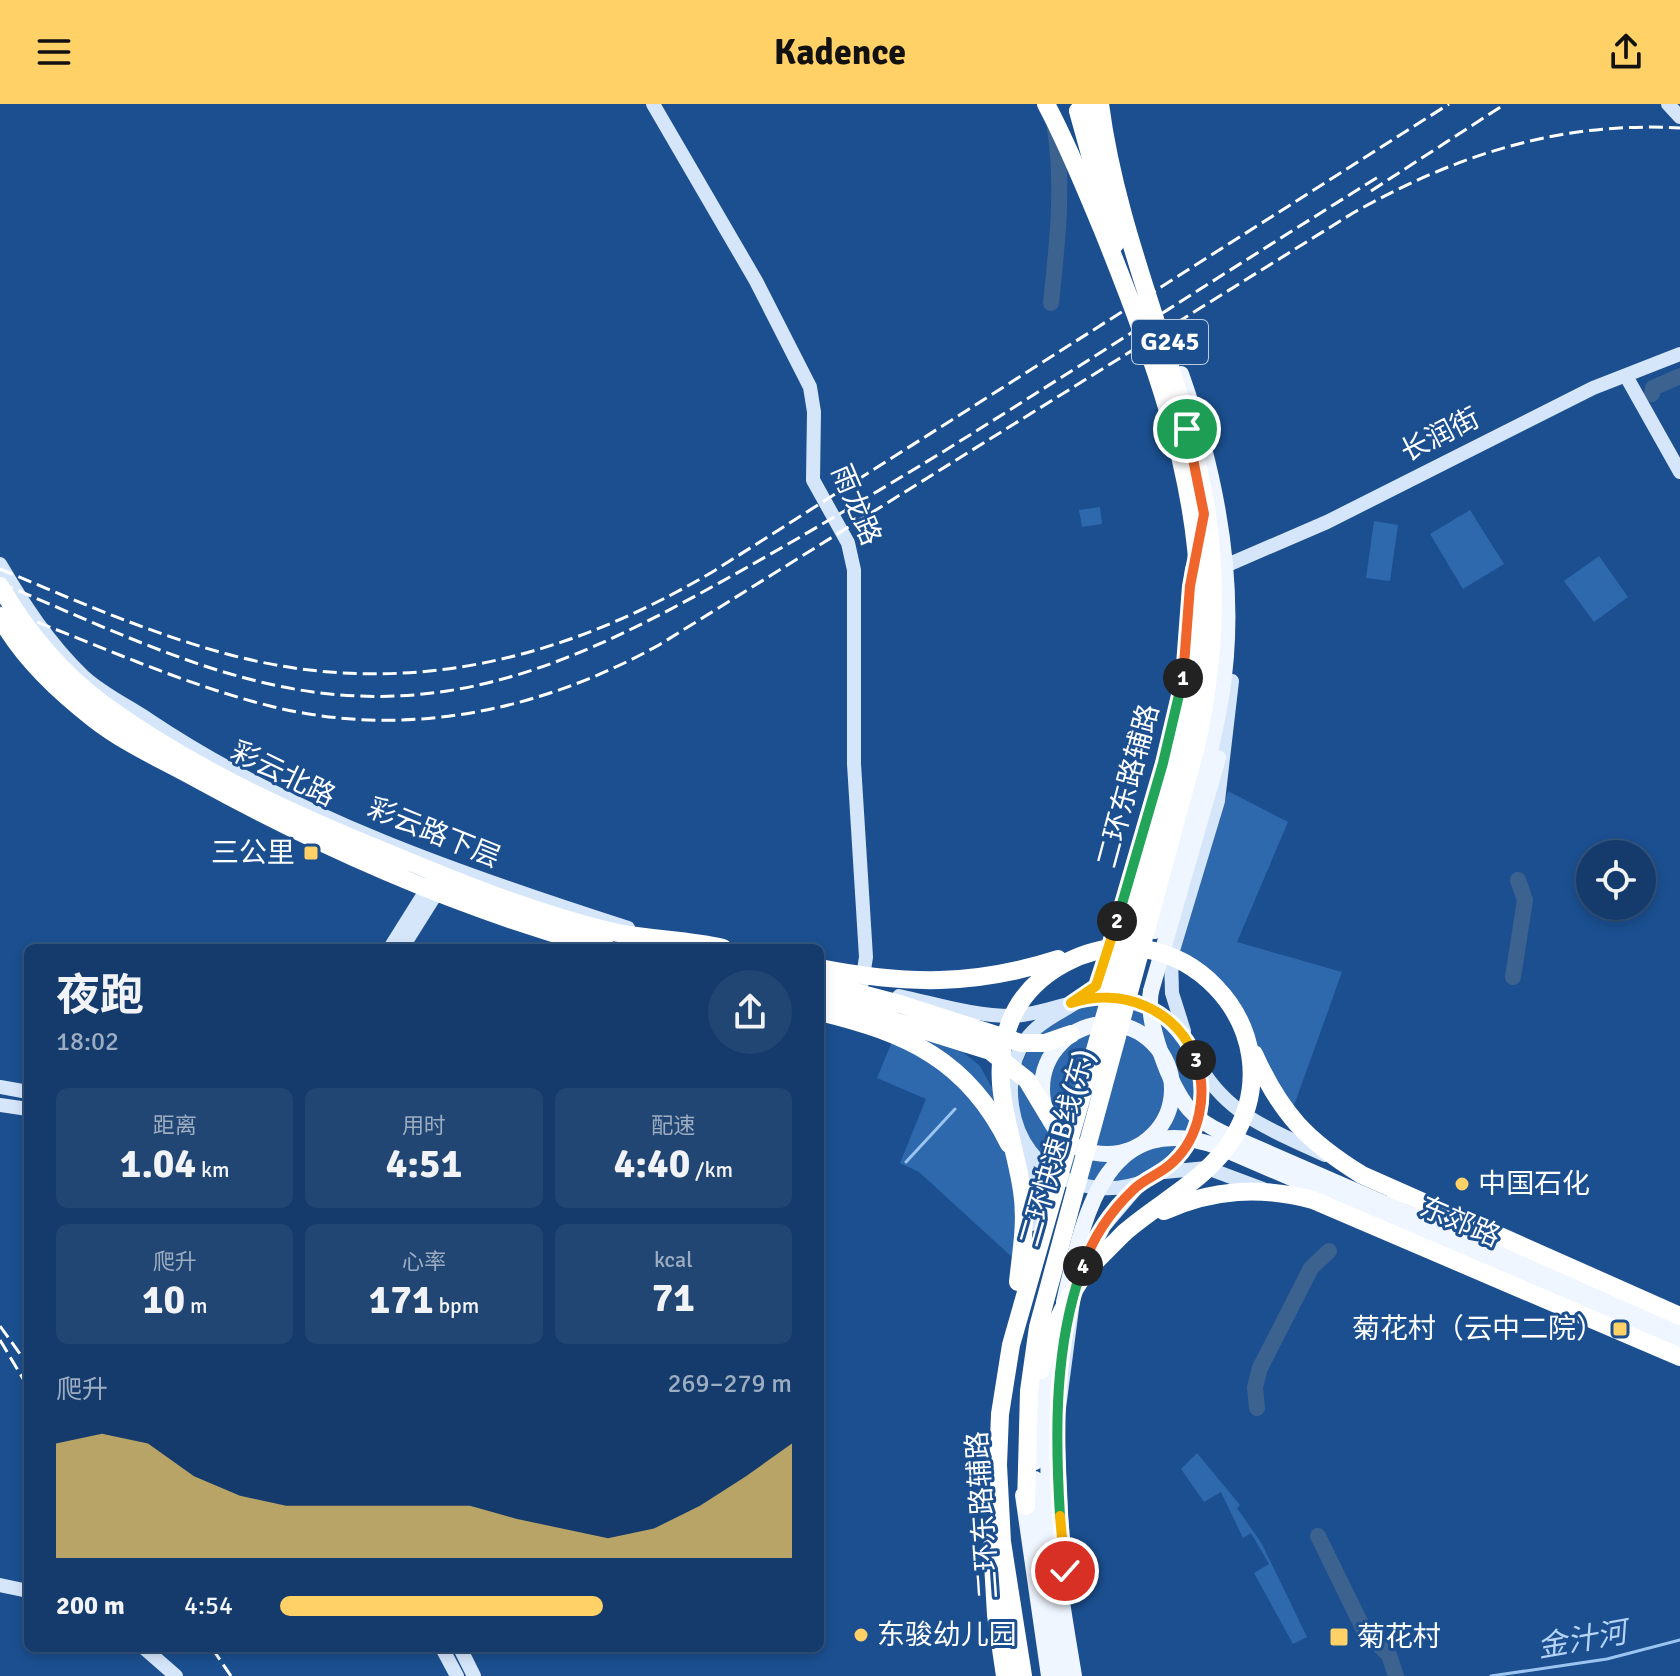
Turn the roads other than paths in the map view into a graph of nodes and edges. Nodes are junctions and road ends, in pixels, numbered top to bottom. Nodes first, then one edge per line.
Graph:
1 (653, 104) edge
2 (1046, 104) edge
3 (1067, 104) edge
4 (1080, 104) edge
5 (1099, 104) edge
6 (1668, 104) edge
7 (1680, 117) edge
8 (1115, 191) junction
9 (1138, 269) junction
10 (1126, 285) junction
11 (1680, 354) edge
12 (1626, 376) junction
13 (1680, 472) edge
14 (1199, 481) junction
15 (1209, 498) junction
16 (0, 564) edge
17 (1229, 564) junction
18 (0, 586) edge
19 (1189, 603) junction
20 (0, 617) edge
21 (37, 625) junction
22 (0, 626) edge
23 (1220, 627) junction
24 (1232, 681) junction
25 (446, 867) junction
26 (430, 895) junction
27 (595, 943) edge
28 (393, 944) edge
29 (404, 944) edge
30 (621, 944) edge
31 (686, 944) edge
32 (1112, 948) junction
33 (824, 969) edge
34 (824, 982) edge
35 (824, 982) edge
36 (862, 988) junction
37 (824, 999) edge
38 (1071, 1003) junction
39 (824, 1010) edge
40 (824, 1010) edge
41 (856, 1015) junction
42 (1071, 1034) junction
43 (1244, 1034) junction
44 (1193, 1053) junction
45 (1169, 1070) junction
46 (0, 1087) edge
47 (24, 1091) edge
48 (0, 1105) edge
49 (24, 1108) edge
50 (1048, 1115) junction
51 (1016, 1125) junction
52 (1222, 1141) junction
53 (1141, 1145) junction
54 (1015, 1158) junction
55 (1151, 1177) junction
56 (1408, 1192) junction
57 (1386, 1211) junction
58 (1487, 1225) junction
59 (1124, 1233) junction
60 (1516, 1260) junction
61 (1680, 1308) edge
62 (1680, 1316) edge
63 (1680, 1331) edge
64 (1045, 1342) junction
65 (1011, 1345) junction
66 (1680, 1345) edge
67 (1680, 1357) edge
68 (1680, 1364) edge
69 (1049, 1399) junction
70 (1035, 1462) junction
71 (1026, 1484) junction
72 (999, 1500) junction
73 (0, 1578) edge
74 (24, 1583) edge
75 (0, 1585) edge
76 (24, 1590) edge
77 (149, 1652) edge
78 (158, 1652) edge
79 (444, 1652) edge
80 (462, 1652) edge
81 (176, 1676) edge
82 (185, 1676) edge
83 (457, 1676) edge
84 (474, 1676) edge
85 (1005, 1676) edge
86 (1024, 1676) edge
87 (1048, 1676) edge
88 (1061, 1676) edge
89 (1074, 1676) edge
90 (1082, 1676) edge

1 - 36 main road, 雨龙路
2 - 10 highway, bridge
3 - 19 main road, 二环东路辅路
4 - 8 main road
4 - 9 highway, bridge
4 - 10 highway, bridge
5 - 8 main road, G245
5 - 9 highway, bridge
6 - 7 main road
8 - 14 main road, G245
8 - 15 main road, G245
9 - 71 highway, 二环快速B线(东), bridge
10 - 65 highway, bridge
11 - 12 main road, 长润街
12 - 13 main road
12 - 17 main road, 长润街
14 - 15 main road, G245
14 - 19 main road, G245
15 - 17 main road, G245
15 - 23 main road
16 - 21 main road, 彩云路下层
17 - 23 main road
17 - 24 main road, G245
18 - 27 highway, 彩云北路, bridge
19 - 38 main road, 二环东路辅路 / G245
20 - 21 main road
20 - 27 highway, 彩云北路, bridge
21 - 25 main road, 彩云路下层
22 - 26 main road, 彩云路下层
23 - 64 main road, bridge
23 - 87 main road, bridge
24 - 44 main road, G245
24 - 45 main road, bridge
25 - 26 main road
25 - 31 main road, 彩云路下层
26 - 27 main road, 彩云路下层
26 - 28 main road
26 - 29 main road
27 - 30 highway, bridge
32 - 33 highway, bridge
32 - 43 highway, bridge
32 - 54 highway, bridge
34 - 36 main road
35 - 42 highway, bridge
36 - 38 main road
36 - 41 main road, 雨龙路
37 - 50 highway, bridge
38 - 44 main road
38 - 51 main road
39 - 54 highway, bridge
40 - 41 main road, G245
41 - 51 main road, G245
42 - 45 main road, bridge
42 - 50 main road, bridge
43 - 59 highway, bridge
43 - 62 highway, bridge
44 - 55 main road, G245
44 - 56 main road
45 - 52 main road, bridge
45 - 53 main road, bridge
46 - 47 main road
48 - 49 main road
50 - 53 main road, bridge
51 - 55 main road, G245
51 - 86 main road, 二环东路辅路
52 - 53 main road, bridge
52 - 57 main road, 东郊路, bridge
53 - 69 main road, bridge
54 - 65 highway, bridge
55 - 68 main road
55 - 90 main road
56 - 57 main road
56 - 58 main road
57 - 60 main road, 东郊路, bridge
57 - 66 main road, 东郊路
58 - 60 main road
58 - 61 main road
59 - 67 highway, bridge
59 - 71 highway, bridge
60 - 63 main road, 东郊路
64 - 69 main road, bridge
64 - 70 main road, bridge
65 - 72 highway, bridge
69 - 70 main road, bridge
69 - 89 main road, bridge
70 - 88 main road, bridge
71 - 87 highway, 二环快速B线(东), bridge
72 - 85 highway
72 - 86 highway
73 - 74 main road
75 - 76 main road
77 - 81 main road
78 - 82 main road
79 - 83 main road
80 - 84 main road

